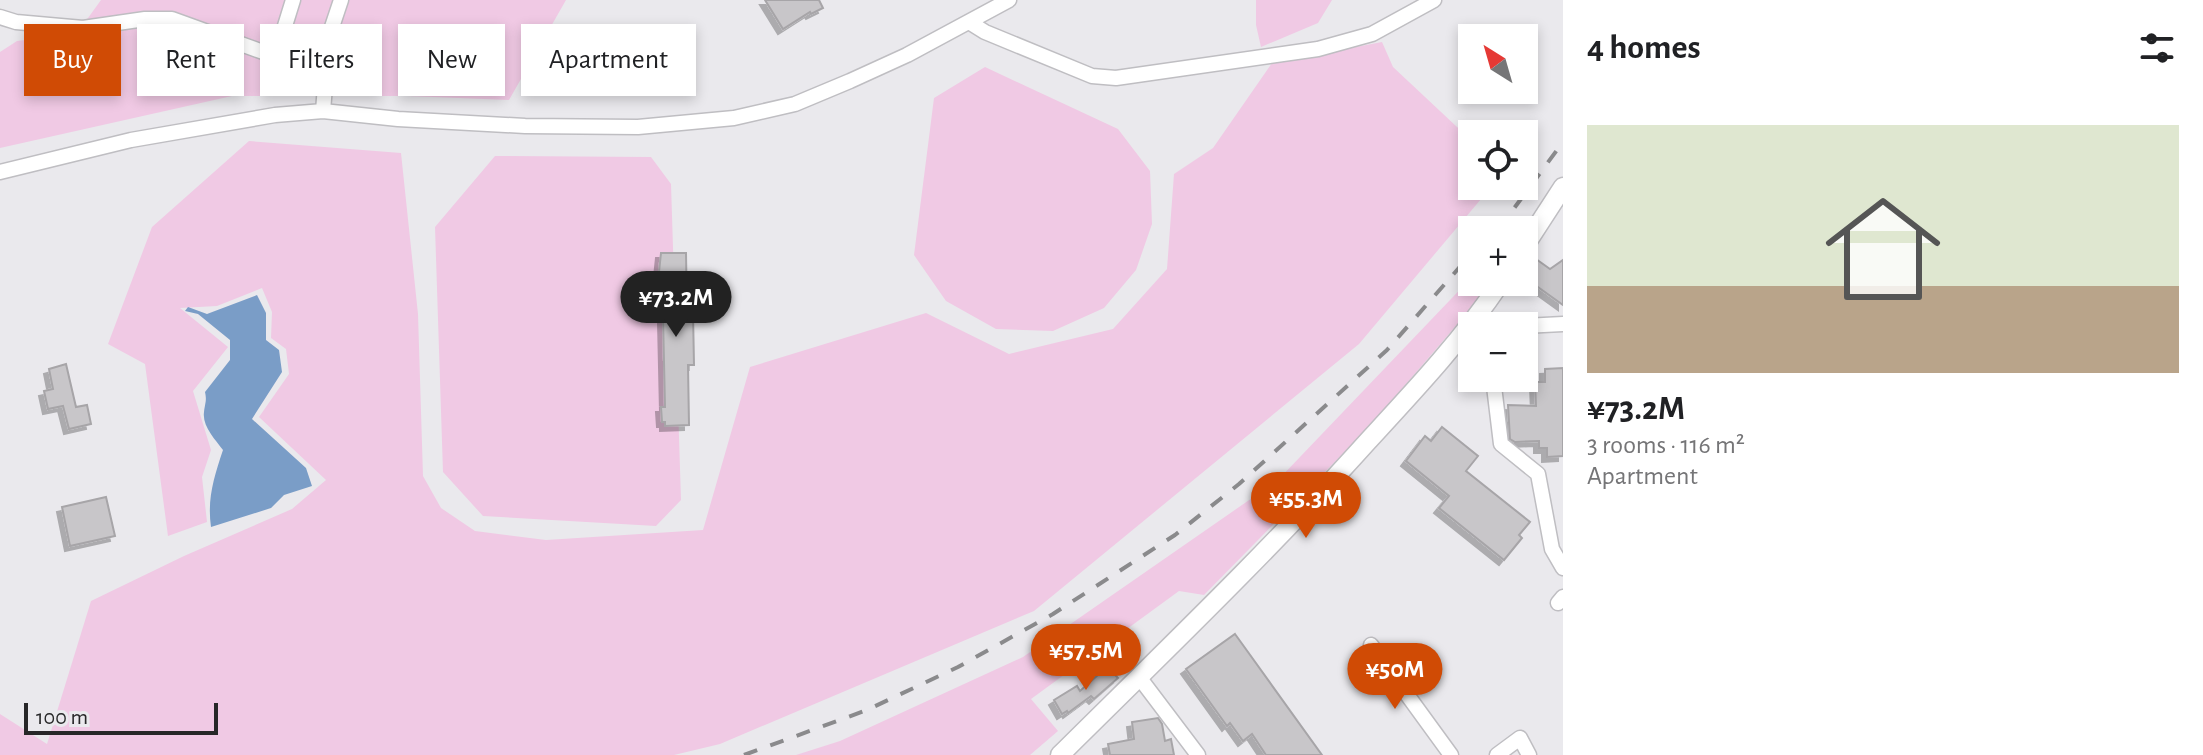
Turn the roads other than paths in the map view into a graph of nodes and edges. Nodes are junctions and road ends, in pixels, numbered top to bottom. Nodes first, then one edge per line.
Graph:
1 (293, 0) edge
2 (341, 0) edge
3 (1009, 0) edge
4 (1434, 0) edge
5 (0, 17) edge
6 (969, 22) junction
7 (323, 111) junction
8 (0, 172) edge
9 (1563, 187) edge
10 (1538, 225) edge
11 (1563, 324) edge
12 (1538, 325) edge
13 (1458, 346) edge
14 (1495, 392) edge
15 (1563, 568) edge
16 (1371, 645) dead end
17 (1139, 677) junction
18 (1060, 755) edge
19 (1198, 755) edge
20 (1451, 755) edge
21 (1497, 755) edge
22 (1529, 755) edge

1 - 5 street
2 - 7 street
3 - 6 street
4 - 6 street
6 - 7 street
7 - 8 street
9 - 10 main road
11 - 12 street
13 - 17 main road
14 - 15 street
16 - 20 street
17 - 18 main road
17 - 19 street
21 - 22 street

